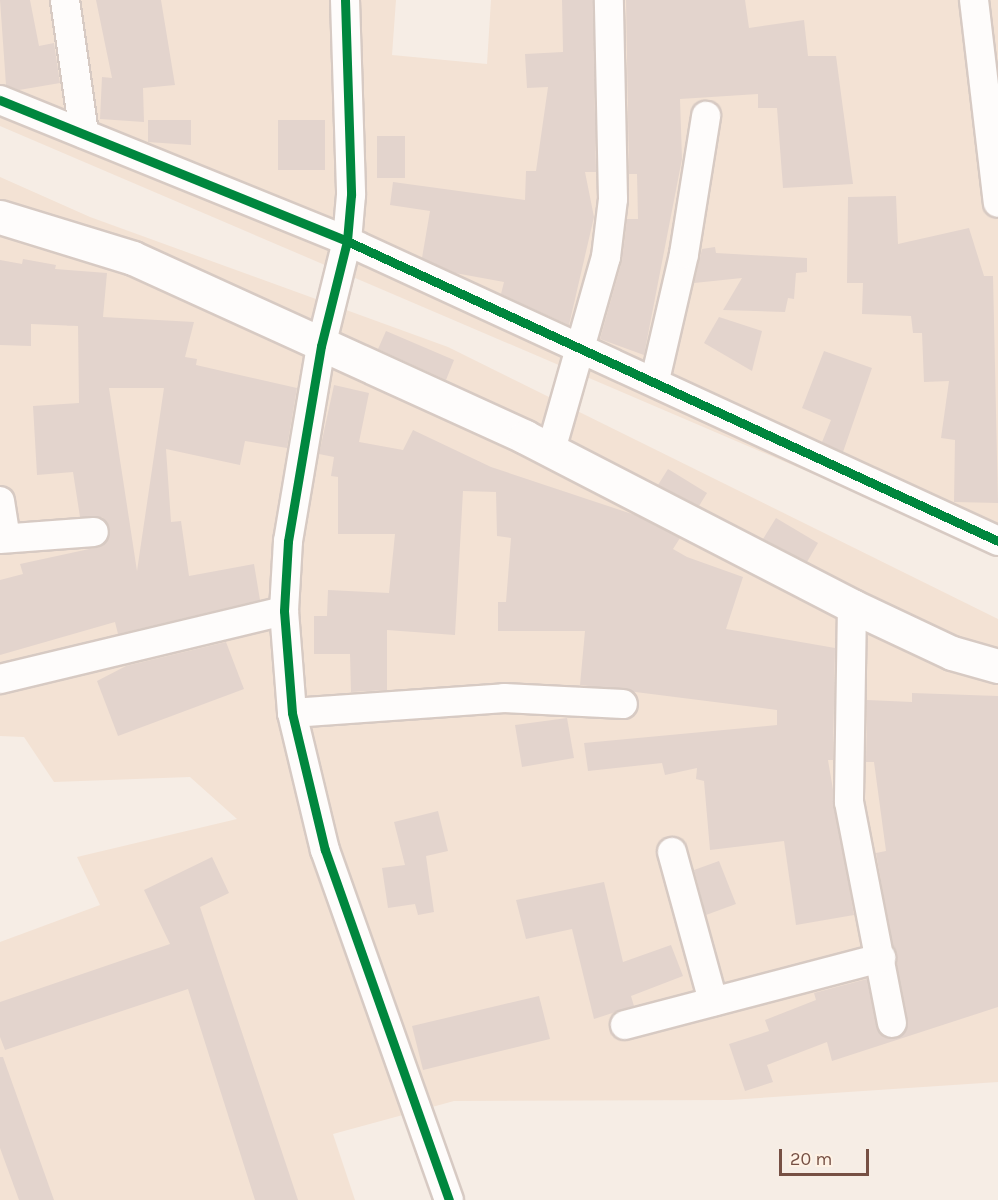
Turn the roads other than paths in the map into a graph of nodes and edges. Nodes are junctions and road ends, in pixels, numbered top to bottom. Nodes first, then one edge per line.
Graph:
1 (65, 0) edge
2 (345, 0) edge
3 (609, 0) edge
4 (974, 0) edge
5 (0, 100) edge
6 (705, 116) dead end
7 (84, 134) junction
8 (998, 203) edge
9 (0, 217) edge
10 (345, 249) junction
11 (325, 334) junction
12 (582, 348) junction
13 (655, 380) junction
14 (551, 450) junction
15 (0, 501) edge
16 (94, 532) dead end
17 (3, 539) edge
18 (998, 541) edge
19 (852, 606) junction
20 (284, 611) junction
21 (998, 666) edge
22 (0, 679) edge
23 (623, 704) dead end
24 (292, 713) junction
25 (672, 852) dead end
26 (881, 958) junction
27 (713, 1001) junction
28 (892, 1023) dead end
29 (625, 1025) dead end
30 (449, 1200) edge

1 - 7 street
2 - 10 street
3 - 12 street
4 - 8 street
5 - 7 street
6 - 13 street
7 - 10 street
9 - 11 main road
10 - 11 street
10 - 12 street
11 - 14 main road
11 - 20 street
12 - 13 street
12 - 14 street
13 - 18 street
14 - 19 main road
15 - 17 street
16 - 17 street
19 - 21 main road
19 - 26 street
20 - 22 street
20 - 24 street
23 - 24 street
24 - 30 street
25 - 27 street
26 - 27 street
26 - 28 street
27 - 29 street

